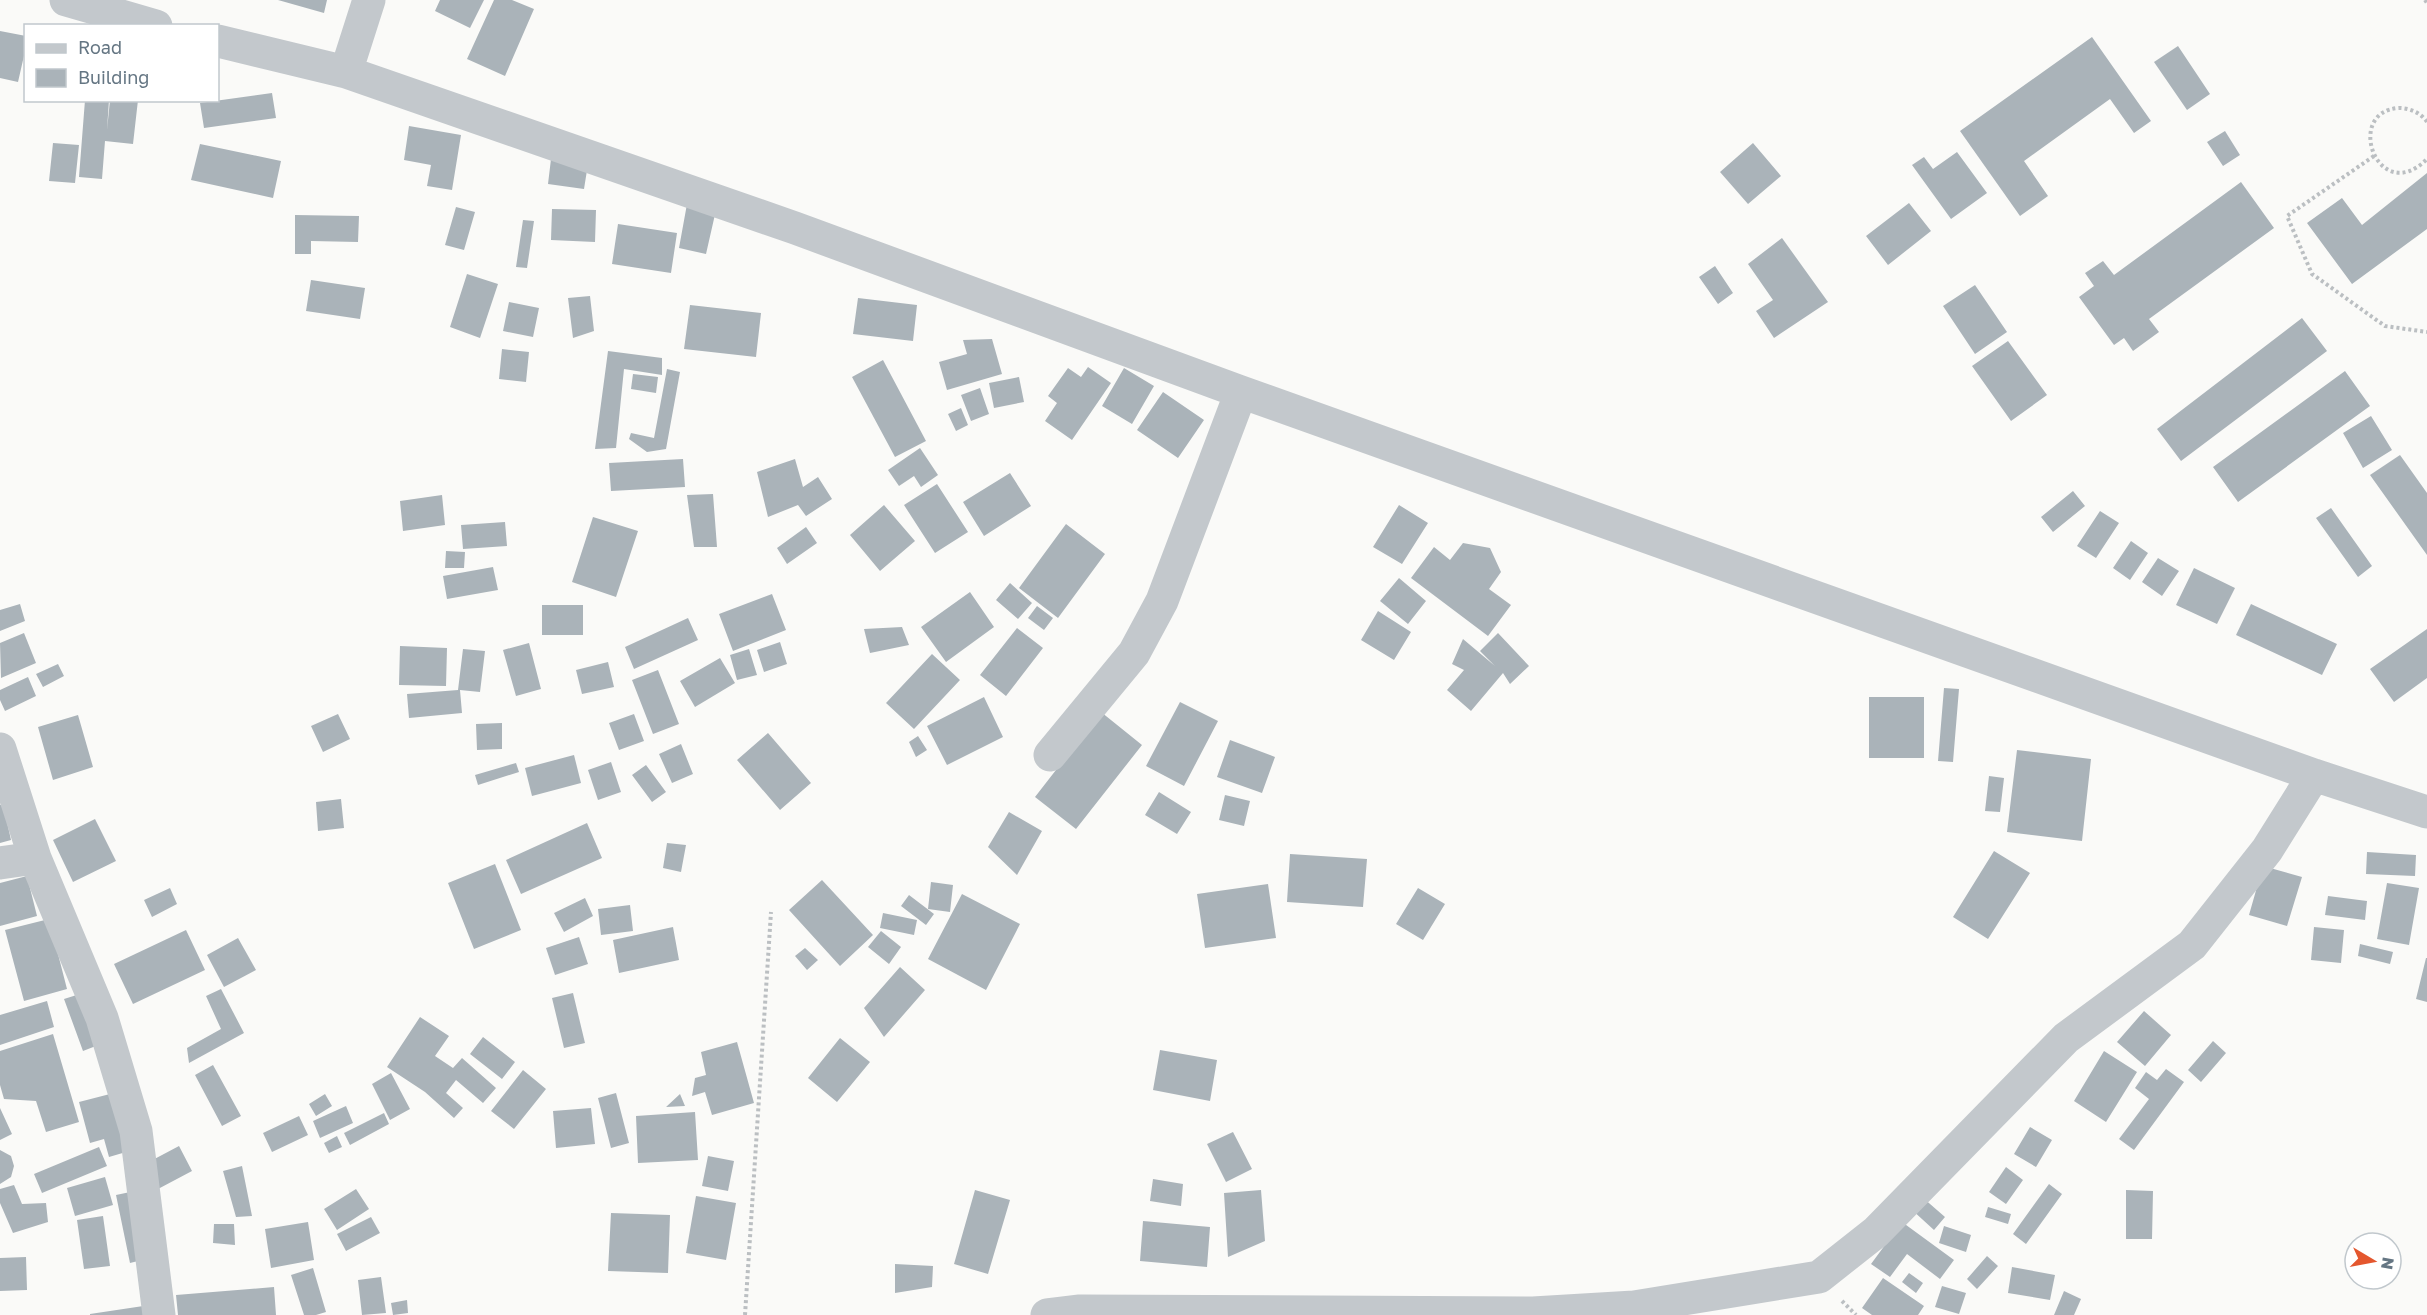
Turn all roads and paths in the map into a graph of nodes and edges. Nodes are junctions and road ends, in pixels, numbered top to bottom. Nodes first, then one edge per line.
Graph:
1 (66, 0) edge
2 (369, 0) edge
3 (149, 24) edge
4 (219, 41) edge
5 (346, 72) junction
6 (2427, 122) edge
7 (2374, 156) junction
8 (2427, 159) edge
9 (2427, 332) edge
10 (1241, 392) junction
11 (0, 750) edge
12 (1050, 755) dead end
13 (2314, 775) junction
14 (2427, 812) edge
15 (35, 858) junction
16 (0, 863) edge
17 (771, 912) dead end
18 (1079, 1313) edge
19 (159, 1315) edge
20 (745, 1315) edge
21 (1047, 1315) edge

1 - 3 street
2 - 5 street
4 - 5 street
5 - 10 street
6 - 7 path
7 - 8 path
7 - 9 path
10 - 12 street
10 - 13 street
11 - 15 street
13 - 14 street
13 - 18 street
15 - 16 street
15 - 19 street
17 - 20 path
18 - 21 street

